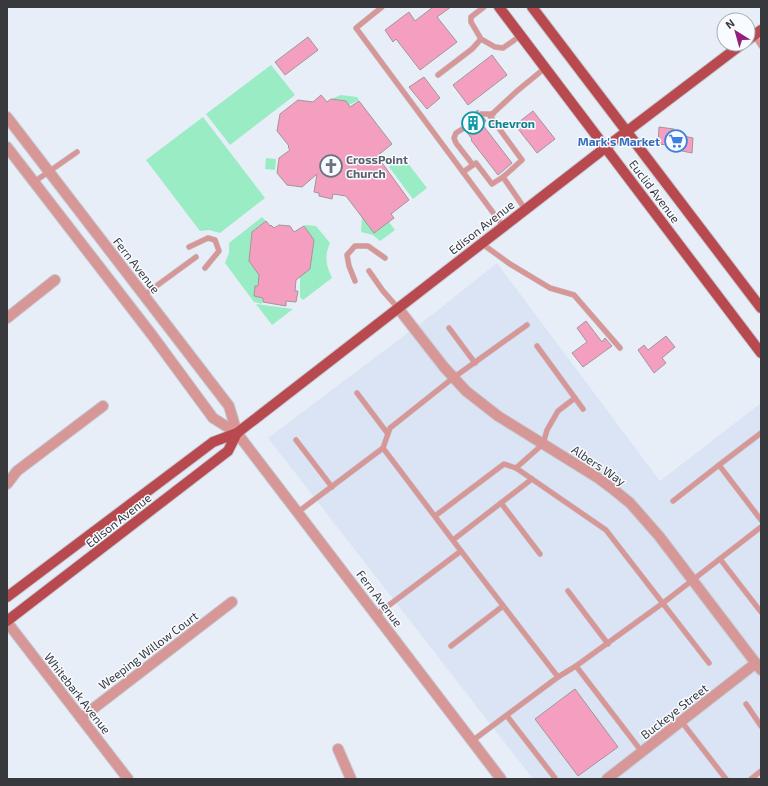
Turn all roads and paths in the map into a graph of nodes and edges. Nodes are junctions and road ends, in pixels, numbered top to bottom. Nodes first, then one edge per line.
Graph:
1 (382, 7) edge
2 (484, 7) edge
3 (499, 7) edge
4 (532, 7) edge
5 (520, 36) junction
6 (481, 39) junction
7 (732, 52) edge
8 (545, 68) junction
9 (438, 75) dead end
10 (481, 114) dead end
11 (493, 114) junction
12 (7, 117) edge
13 (464, 128) dead end
14 (627, 132) junction
15 (7, 147) edge
16 (605, 148) junction
17 (77, 152) dead end
18 (473, 165) junction
19 (49, 172) junction
20 (463, 172) junction
21 (503, 177) junction
22 (34, 182) junction
23 (525, 209) junction
24 (503, 226) junction
25 (481, 243) junction
26 (189, 247) dead end
27 (196, 257) dead end
28 (385, 258) dead end
29 (205, 268) dead end
30 (369, 271) dead end
31 (55, 280) dead end
32 (355, 281) dead end
33 (144, 295) junction
34 (760, 304) edge
35 (398, 308) junction
36 (7, 318) edge
37 (527, 325) dead end
38 (449, 328) dead end
39 (536, 346) dead end
40 (620, 348) dead end
41 (761, 353) edge
42 (475, 363) junction
43 (454, 378) junction
44 (357, 393) dead end
45 (574, 398) junction
46 (103, 406) dead end
47 (583, 409) dead end
48 (237, 433) junction
49 (761, 433) edge
50 (388, 434) junction
51 (296, 440) dead end
52 (543, 444) junction
53 (383, 448) junction
54 (719, 465) junction
55 (516, 468) junction
56 (532, 479) junction
57 (7, 484) edge
58 (332, 487) junction
59 (673, 501) dead end
60 (501, 503) junction
61 (298, 512) junction
62 (435, 516) junction
63 (761, 520) edge
64 (761, 527) edge
65 (453, 540) junction
66 (461, 551) junction
67 (540, 554) dead end
68 (720, 559) junction
69 (692, 580) junction
70 (568, 591) dead end
71 (7, 597) edge
72 (232, 602) dead end
73 (663, 603) junction
74 (503, 606) junction
75 (761, 612) edge
76 (376, 615) junction
77 (7, 622) edge
78 (608, 644) junction
79 (451, 646) dead end
80 (708, 663) dead end
81 (759, 664) edge
82 (576, 666) junction
83 (558, 677) junction
84 (746, 704) dead end
85 (506, 716) junction
86 (81, 718) junction
87 (681, 721) junction
88 (761, 726) edge
89 (472, 741) junction
90 (338, 749) dead end
91 (642, 752) junction
92 (761, 771) edge
93 (555, 778) edge
94 (128, 779) edge
95 (351, 779) edge
96 (501, 779) edge
97 (608, 779) edge
98 (726, 779) edge
99 (751, 779) edge

1 - 20 lane
2 - 6 lane
3 - 5 main road, Euclid Avenue
4 - 14 main road, Euclid Avenue
5 - 6 lane
5 - 8 main road, Euclid Avenue
6 - 9 lane
7 - 14 main road, Edison Avenue
8 - 11 lane
8 - 16 main road, Euclid Avenue
10 - 11 lane
11 - 21 lane
12 - 19 street, Fern Avenue
13 - 18 lane
14 - 16 main road, Edison Avenue
14 - 34 main road, Euclid Avenue
15 - 22 street, Fern Avenue
16 - 23 main road, Edison Avenue
16 - 41 main road, Euclid Avenue
17 - 19 lane
18 - 20 lane
18 - 21 lane
19 - 22 lane
19 - 33 street, Fern Avenue
20 - 24 lane
21 - 23 lane
22 - 48 street, Fern Avenue
23 - 24 main road, Edison Avenue
24 - 25 main road, Edison Avenue
25 - 35 main road, Edison Avenue
25 - 40 lane
26 - 29 lane
27 - 33 lane
28 - 32 lane
30 - 35 lane
31 - 36 street
33 - 48 street, Fern Avenue
35 - 43 street, Albers Way
35 - 48 main road, Edison Avenue
37 - 42 lane
38 - 42 lane
39 - 45 lane
42 - 43 lane
43 - 50 lane
43 - 52 street, Albers Way
44 - 50 lane
45 - 47 lane
45 - 52 lane
46 - 57 street
48 - 61 street, Fern Avenue
48 - 71 main road, Edison Avenue
48 - 77 main road, Edison Avenue
49 - 54 lane
50 - 53 lane
51 - 58 lane
52 - 55 lane
52 - 69 street, Albers Way
53 - 58 lane
53 - 62 lane
54 - 59 lane
54 - 63 lane
55 - 56 lane
55 - 62 lane
56 - 60 lane
56 - 73 lane
58 - 61 lane
60 - 65 lane
60 - 67 lane
61 - 76 street, Fern Avenue
62 - 65 lane
64 - 68 lane
65 - 66 lane
66 - 74 lane
66 - 76 lane
68 - 69 lane
68 - 75 lane
69 - 73 lane
69 - 81 street, Albers Way
70 - 78 lane
72 - 86 street, Weeping Willow Court
73 - 78 lane
73 - 80 lane
74 - 79 lane
74 - 83 lane
76 - 89 street, Fern Avenue
77 - 86 street, Whitebark Avenue
78 - 82 lane
81 - 87 street, Buckeye Street
82 - 83 lane
82 - 91 lane
83 - 85 lane
84 - 88 lane
85 - 89 lane
85 - 93 lane
86 - 94 street, Whitebark Avenue
87 - 91 street, Buckeye Street
87 - 98 lane
89 - 96 street, Fern Avenue
90 - 95 street
91 - 97 street, Buckeye Street
92 - 99 lane

